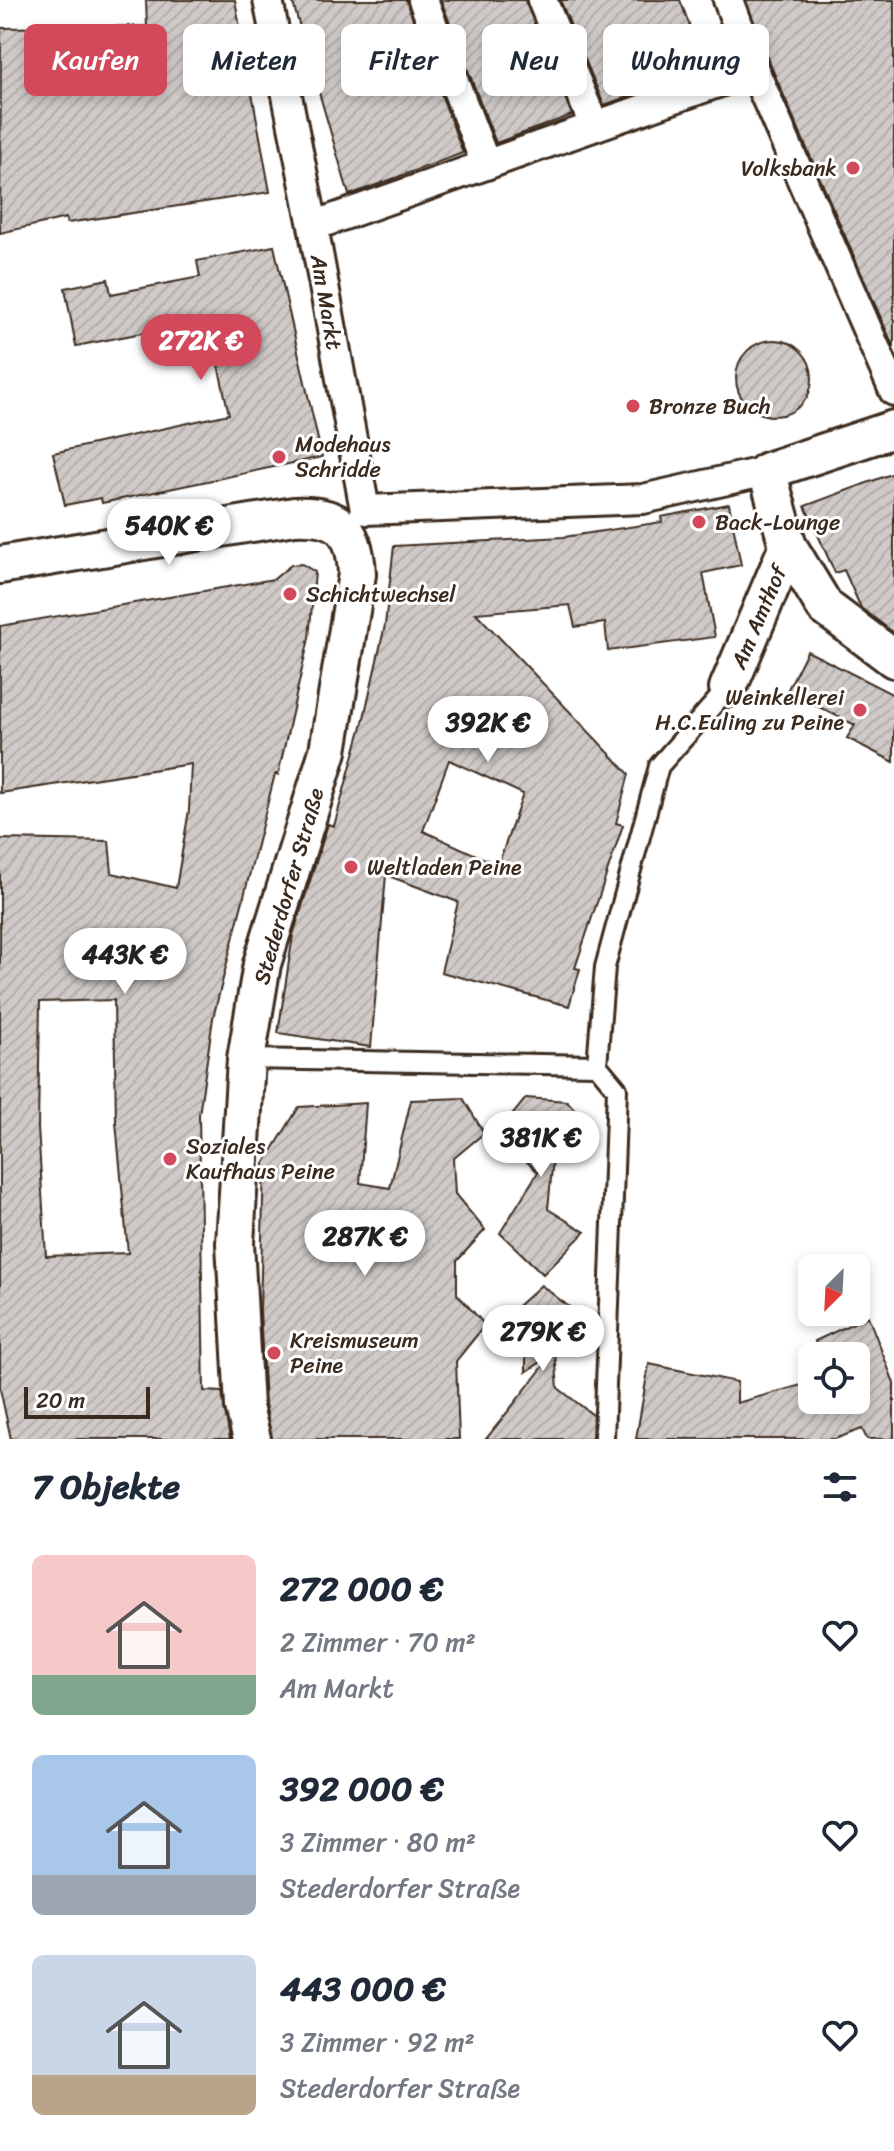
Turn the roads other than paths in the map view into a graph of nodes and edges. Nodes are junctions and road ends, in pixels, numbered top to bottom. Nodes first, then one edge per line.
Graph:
1 (268, 0) edge
2 (423, 0) edge
3 (542, 0) edge
4 (728, 0) edge
5 (737, 24) edge
6 (678, 96) edge
7 (765, 96) edge
8 (594, 125) junction
9 (486, 165) junction
10 (313, 226) junction
11 (894, 391) edge
12 (894, 429) edge
13 (767, 471) junction
14 (788, 546) junction
15 (0, 565) edge
16 (894, 659) edge
17 (728, 688) joint
18 (246, 1059) junction
19 (597, 1065) junction
20 (252, 1439) edge
21 (604, 1439) edge

1 - 10 street
2 - 9 street
3 - 8 street
4 - 5 street
6 - 8 street, Am Markt
7 - 11 street
8 - 9 street, Am Markt
9 - 10 street, Am Markt
10 - 13 street, Am Markt
12 - 13 street, Am Markt
13 - 14 street, Am Amthof
14 - 16 street, Am Amthof
14 - 17 street, Am Amthof
15 - 18 street, Stederdorfer Straße
17 - 19 lane
18 - 19 lane
18 - 20 street, Stederdorfer Straße
19 - 21 lane

